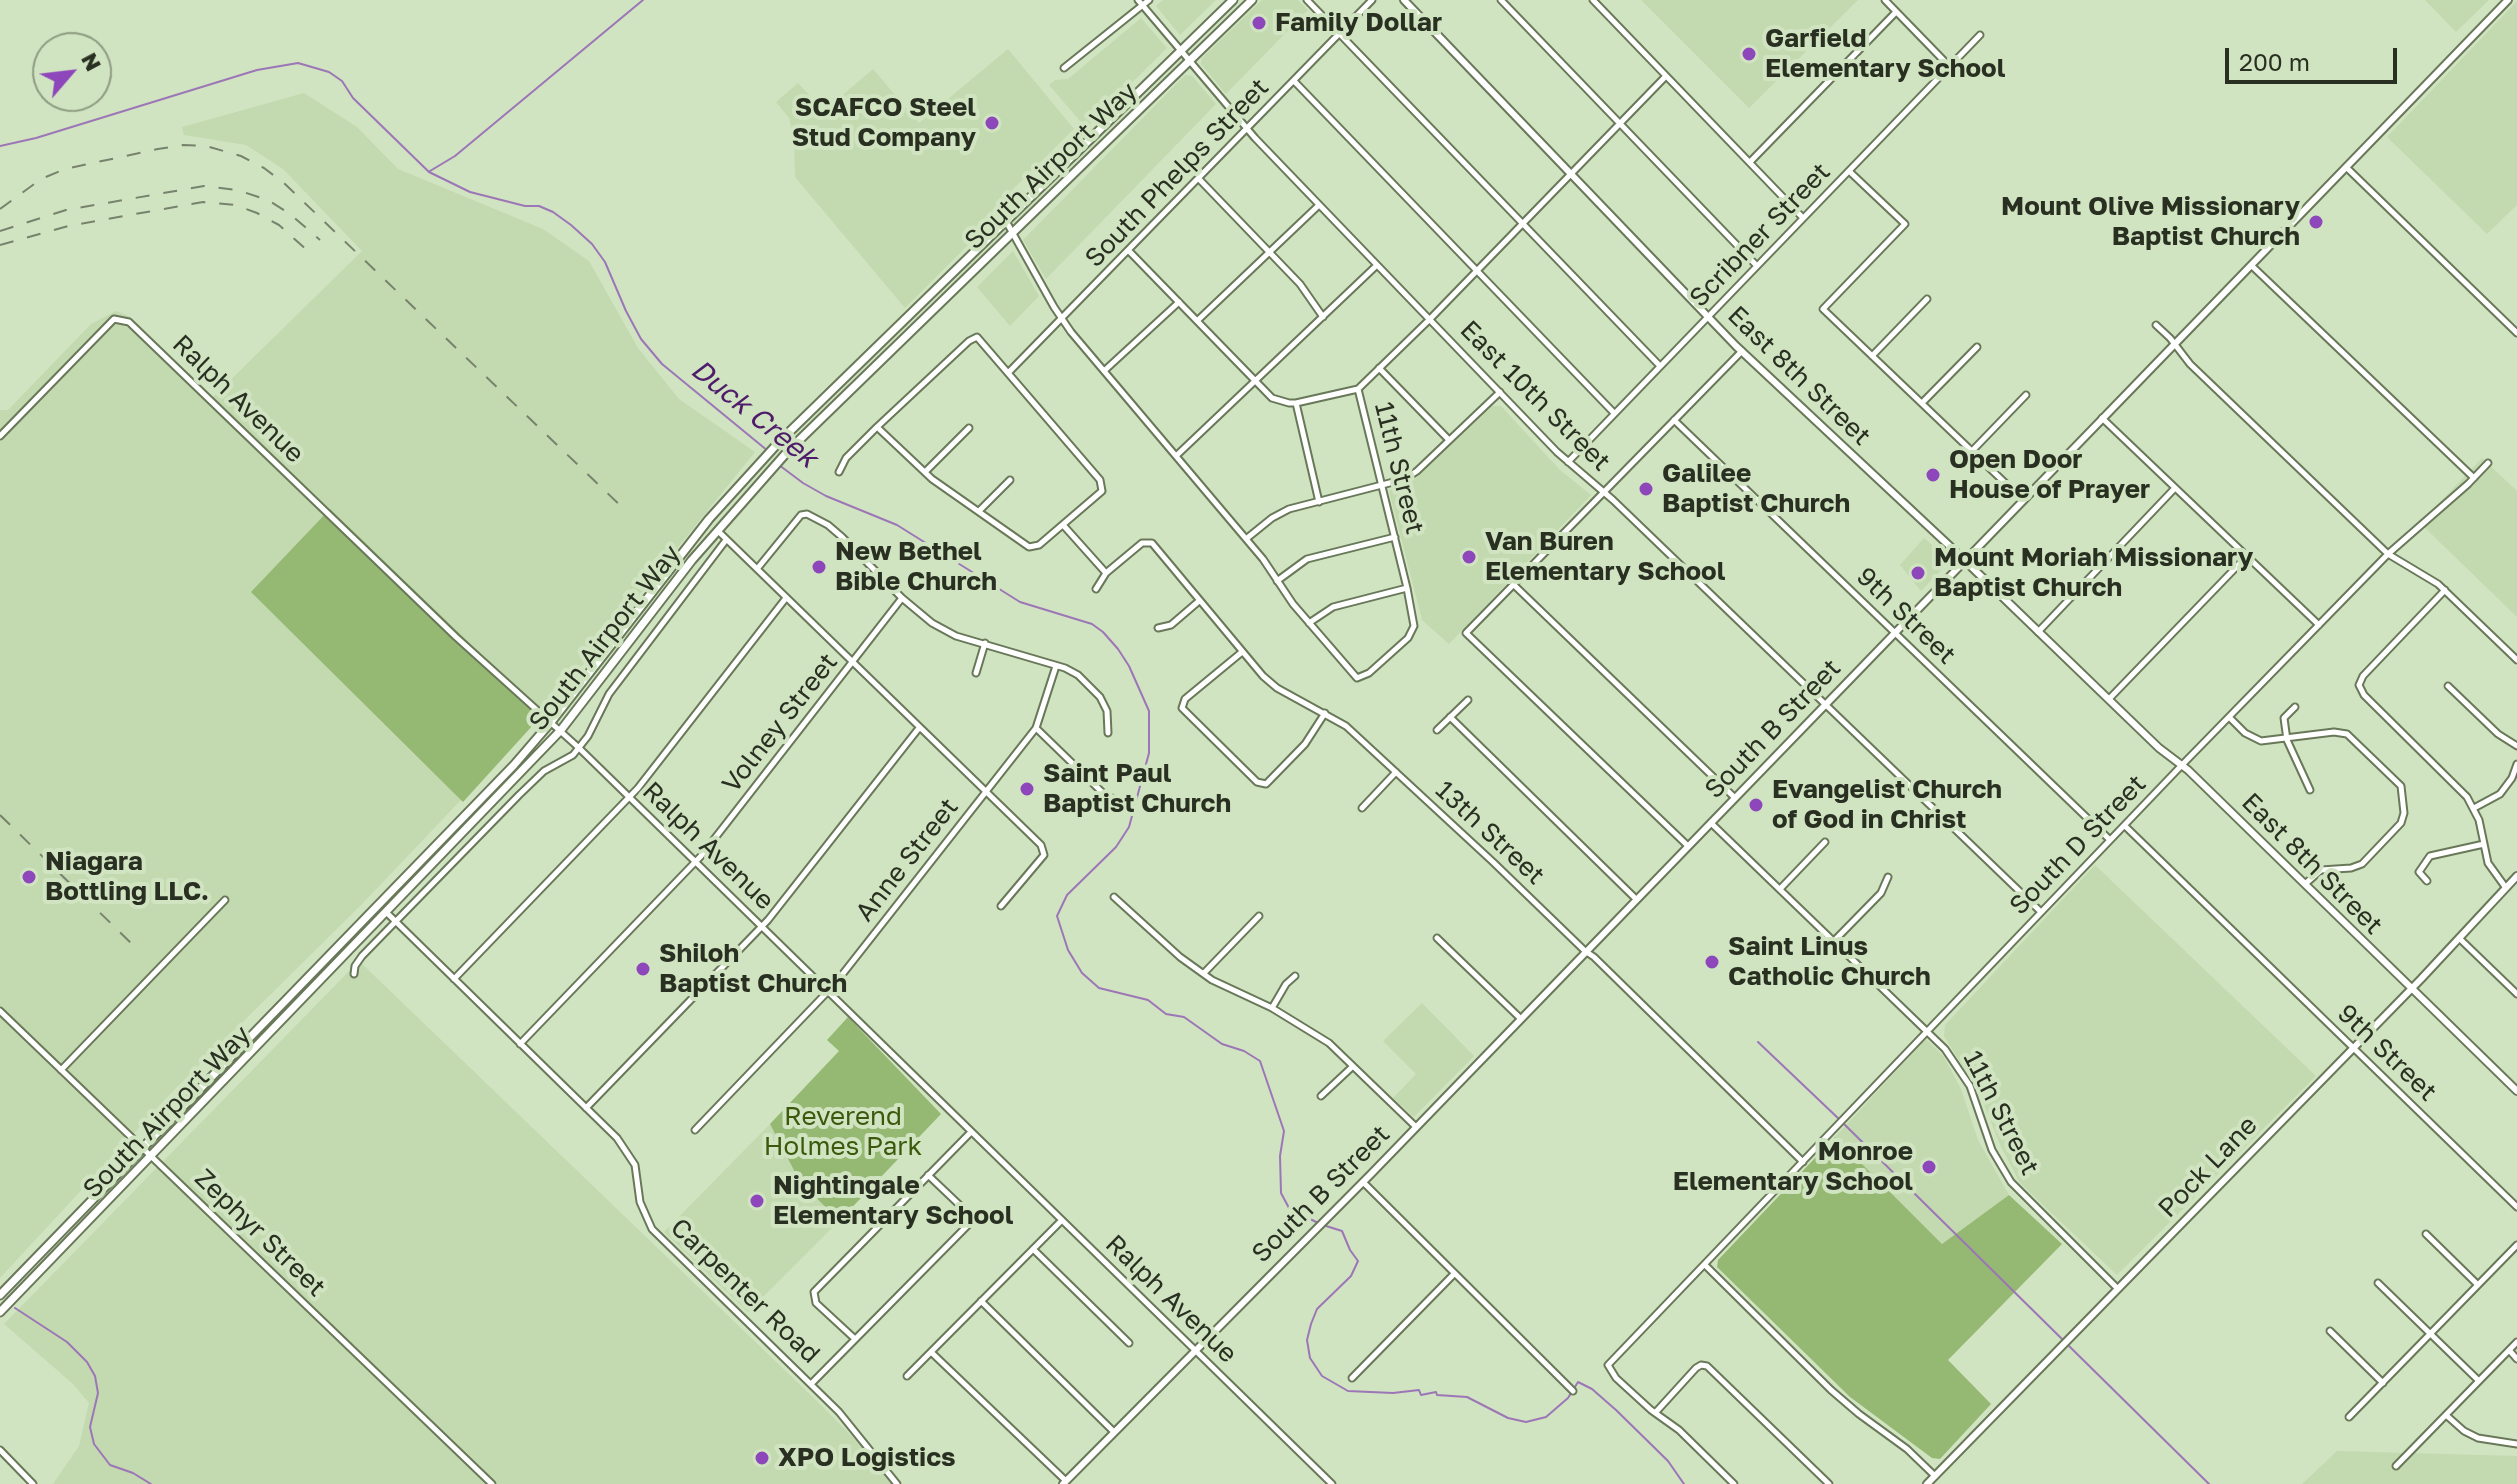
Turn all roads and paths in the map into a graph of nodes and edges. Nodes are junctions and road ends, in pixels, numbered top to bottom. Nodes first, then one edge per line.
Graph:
1 (1149, 0) edge
2 (1233, 0) edge
3 (1252, 0) edge
4 (1307, 0) edge
5 (1372, 0) edge
6 (1404, 0) edge
7 (1501, 0) edge
8 (1593, 0) edge
9 (1885, 0) edge
10 (2508, 0) edge
11 (1141, 3) edge
12 (1896, 12) junction
13 (1340, 34) junction
14 (1980, 35) dead end
15 (1182, 50) junction
16 (1190, 60) junction
17 (1950, 67) junction
18 (1064, 68) dead end
19 (1666, 76) junction
20 (1294, 81) junction
21 (1620, 123) junction
22 (1247, 128) junction
23 (1750, 162) junction
24 (2346, 167) junction
25 (1849, 171) junction
26 (1571, 174) junction
27 (1199, 179) junction
28 (1319, 205) junction
29 (1803, 218) junction
30 (1007, 223) junction
31 (1523, 224) junction
32 (1013, 232) junction
33 (1129, 251) junction
34 (1269, 253) junction
35 (1377, 265) junction
36 (1757, 266) junction
37 (2252, 266) junction
38 (1477, 271) junction
39 (1927, 299) dead end
40 (1179, 302) junction
41 (1708, 316) junction
42 (1323, 317) junction
43 (1062, 319) junction
44 (1430, 319) junction
45 (1197, 321) junction
46 (2156, 325) dead end
47 (2517, 333) edge
48 (2175, 345) junction
49 (1977, 347) dead end
50 (1742, 351) junction
51 (1872, 356) junction
52 (1660, 366) junction
53 (1379, 368) junction
54 (1104, 371) junction
55 (1009, 372) junction
56 (1256, 382) junction
57 (1358, 389) junction
58 (1500, 392) junction
59 (2026, 395) dead end
60 (1296, 403) junction
61 (1922, 403) junction
62 (1614, 413) junction
63 (2102, 418) junction
64 (1674, 420) junction
65 (877, 427) junction
66 (969, 428) dead end
67 (0, 436) edge
68 (1449, 440) junction
69 (1972, 451) junction
70 (1176, 456) junction
71 (1568, 462) junction
72 (2488, 463) dead end
73 (839, 472) dead end
74 (925, 472) junction
75 (2474, 478) junction
76 (1010, 480) dead end
77 (1382, 486) junction
78 (2175, 488) junction
79 (1605, 493) junction
80 (2023, 500) junction
81 (1319, 502) junction
82 (980, 510) junction
83 (1064, 526) junction
84 (718, 530) junction
85 (1395, 537) junction
86 (1246, 539) junction
87 (726, 540) junction
88 (2388, 554) junction
89 (2246, 557) junction
90 (1964, 560) junction
91 (757, 570) junction
92 (1106, 573) junction
93 (1277, 581) junction
94 (1514, 585) junction
95 (1407, 588) junction
96 (1096, 589) dead end
97 (2445, 590) junction
98 (786, 598) junction
99 (902, 598) junction
100 (1199, 601) junction
101 (1309, 623) junction
102 (2319, 625) junction
103 (1158, 628) dead end
104 (1895, 632) junction
105 (2038, 632) junction
106 (985, 643) junction
107 (1242, 652) junction
108 (2517, 660) edge
109 (853, 664) junction
110 (1056, 666) junction
111 (976, 673) dead end
112 (2448, 686) dead end
113 (2109, 699) junction
114 (1468, 700) dead end
115 (1825, 704) junction
116 (2295, 707) dead end
117 (1325, 713) junction
118 (1450, 717) junction
119 (2229, 717) junction
120 (551, 722) junction
121 (919, 728) junction
122 (1036, 728) junction
123 (561, 730) junction
124 (1437, 730) dead end
125 (1108, 733) dead end
126 (2287, 740) junction
127 (2517, 746) edge
128 (579, 748) junction
129 (2517, 764) edge
130 (2183, 766) junction
131 (1396, 772) junction
132 (2310, 790) dead end
133 (985, 792) junction
134 (630, 797) junction
135 (1734, 797) junction
136 (1117, 800) dead end
137 (1362, 808) dead end
138 (2474, 808) junction
139 (1711, 822) junction
140 (2125, 826) junction
141 (2110, 840) junction
142 (1825, 842) dead end
143 (2484, 844) junction
144 (1688, 846) junction
145 (696, 862) junction
146 (2517, 876) edge
147 (1888, 877) dead end
148 (2427, 881) dead end
149 (2305, 884) junction
150 (2506, 888) junction
151 (1780, 889) junction
152 (1114, 897) dead end
153 (1636, 899) junction
154 (225, 900) dead end
155 (1001, 906) dead end
156 (386, 912) junction
157 (2041, 912) junction
158 (1259, 916) dead end
159 (396, 923) junction
160 (762, 926) junction
161 (1437, 938) dead end
162 (2459, 938) junction
163 (1834, 941) junction
164 (1585, 951) junction
165 (1204, 973) junction
166 (354, 974) dead end
167 (1295, 976) dead end
168 (454, 979) junction
169 (2411, 989) junction
170 (828, 991) junction
171 (2517, 994) edge
172 (1272, 1008) junction
173 (0, 1011) edge
174 (1520, 1018) junction
175 (1927, 1029) junction
176 (520, 1044) junction
177 (2353, 1047) junction
178 (1352, 1067) junction
179 (61, 1070) junction
180 (2517, 1091) edge
181 (1321, 1096) dead end
182 (586, 1108) junction
183 (1415, 1126) junction
184 (695, 1130) dead end
185 (971, 1132) junction
186 (143, 1146) junction
187 (153, 1156) junction
188 (1803, 1162) junction
189 (928, 1175) junction
190 (1362, 1181) junction
191 (2517, 1207) edge
192 (1062, 1220) junction
193 (2426, 1234) dead end
194 (2517, 1245) edge
195 (1033, 1249) junction
196 (1705, 1265) junction
197 (1454, 1274) junction
198 (2378, 1283) dead end
199 (2478, 1285) junction
200 (2118, 1289) junction
201 (0, 1295) edge
202 (981, 1301) junction
203 (0, 1312) edge
204 (2330, 1331) dead end
205 (2431, 1334) junction
206 (855, 1339) junction
207 (2517, 1342) edge
208 (1129, 1343) dead end
209 (1195, 1349) junction
210 (2509, 1350) junction
211 (931, 1352) junction
212 (2517, 1359) edge
213 (907, 1376) dead end
214 (1352, 1378) dead end
215 (2479, 1381) junction
216 (2383, 1383) junction
217 (811, 1384) junction
218 (1573, 1391) dead end
219 (1655, 1413) junction
220 (2446, 1415) junction
221 (2349, 1417) dead end
222 (1114, 1432) junction
223 (2517, 1444) edge
224 (0, 1450) edge
225 (2396, 1466) dead end
226 (1935, 1476) junction
227 (1065, 1483) edge
228 (33, 1484) edge
229 (492, 1484) edge
230 (897, 1484) edge
231 (1332, 1484) edge
232 (1734, 1484) edge
233 (1829, 1484) edge
234 (1927, 1484) edge

1 - 11 street
2 - 15 main road, South Airport Way
3 - 16 main road, South Airport Way
4 - 13 street
5 - 13 street, South Phelps Street
6 - 26 street, East 8th Street
7 - 21 street
8 - 19 street
9 - 12 street
10 - 24 street, South B Street
11 - 15 street, East 10th Street
11 - 18 street
12 - 17 street
12 - 23 street
13 - 20 street, South Phelps Street
13 - 31 street
14 - 17 street, Scribner Street
15 - 16 street, East 10th Street
15 - 30 main road, South Airport Way
16 - 22 street, East 10th Street
16 - 32 main road, South Airport Way
17 - 25 street, Scribner Street
19 - 21 street
19 - 23 street
20 - 22 street, South Phelps Street
20 - 38 street
21 - 26 street
21 - 36 street
22 - 27 street, South Phelps Street
22 - 28 street, East 10th Street
23 - 29 street
24 - 37 street, South B Street
24 - 47 street
25 - 29 street, Scribner Street
25 - 51 street
26 - 31 street
26 - 41 street, East 8th Street
27 - 33 street, South Phelps Street
27 - 34 street
28 - 34 street
28 - 35 street, East 10th Street
29 - 36 street, Scribner Street
30 - 32 street
30 - 120 main road, South Airport Way
31 - 38 street
31 - 52 street
32 - 43 street
32 - 84 main road, South Airport Way
33 - 40 street
33 - 43 street, South Phelps Street
34 - 42 street
34 - 45 street
35 - 42 street
35 - 44 street, East 10th Street
36 - 41 street, Scribner Street
37 - 48 street, South B Street
37 - 75 street
38 - 44 street
38 - 62 street
39 - 51 street
40 - 45 street
40 - 54 street
41 - 50 street, East 8th Street
41 - 52 street, Scribner Street
42 - 56 street
43 - 54 street
43 - 55 street, South Phelps Street
44 - 53 street
44 - 58 street, East 10th Street
45 - 56 street
46 - 48 street
48 - 63 street, South B Street
48 - 88 street
49 - 61 street
50 - 64 street
50 - 90 street, East 8th Street
51 - 61 street
52 - 62 street, Scribner Street
53 - 57 street
53 - 68 street
54 - 70 street
55 - 65 street
55 - 83 street
56 - 60 street
56 - 70 street
57 - 60 street, 11th Street
57 - 77 street, 11th Street
58 - 68 street
58 - 71 street, East 10th Street
59 - 69 street
60 - 81 street
61 - 69 street
62 - 71 street, Scribner Street
63 - 78 street
63 - 80 street, South B Street
64 - 79 street
64 - 104 street, 9th Street
65 - 73 street
65 - 74 street
66 - 74 street
67 - 120 street, Ralph Avenue
68 - 77 street
69 - 80 street
70 - 86 street
71 - 79 street, East 10th Street
72 - 75 street, South D Street
74 - 82 street
75 - 88 street, South D Street
76 - 82 street
77 - 81 street
77 - 85 street, 11th Street
78 - 89 street
78 - 105 street
79 - 94 street
79 - 115 street, East 10th Street
80 - 90 street, South B Street
81 - 86 street
82 - 83 street
83 - 92 street
84 - 87 street
84 - 123 main road, South Airport Way
85 - 93 street
85 - 95 street, 11th Street
86 - 93 street
87 - 91 street
87 - 128 street
88 - 97 street
88 - 102 street, South D Street
89 - 102 street
89 - 113 street
90 - 104 street, South B Street
90 - 105 street, East 8th Street
91 - 98 street
91 - 99 street
92 - 96 street
92 - 100 street, 13th Street
93 - 101 street
94 - 135 street
94 - 144 street
95 - 101 street
95 - 101 street, 11th Street
97 - 108 street
97 - 138 street
98 - 109 street
98 - 134 street
99 - 106 street
99 - 109 street, Volney Street
100 - 103 street
100 - 107 street, 13th Street
102 - 119 street, South D Street
104 - 115 street, South B Street
104 - 141 street, 9th Street
105 - 113 street, East 8th Street
106 - 110 street
106 - 111 street
107 - 117 street, 13th Street
107 - 117 street
109 - 121 street
109 - 145 street, Volney Street
110 - 122 street, Anne Street
110 - 125 street
112 - 127 street
113 - 130 street, East 8th Street
114 - 118 street
115 - 135 street, South B Street
115 - 157 street, East 10th Street
116 - 126 street
117 - 131 street, 13th Street
118 - 124 street
118 - 153 street
119 - 126 street
119 - 130 street, South D Street
120 - 123 street, Ralph Avenue
120 - 186 main road, South Airport Way
121 - 133 street
121 - 160 street
122 - 133 street, Anne Street
122 - 136 street
123 - 128 street, Ralph Avenue
123 - 156 main road, South Airport Way
126 - 132 street
126 - 149 street
128 - 134 street, Ralph Avenue
128 - 159 street
129 - 138 street
130 - 140 street, South D Street
130 - 149 street, East 8th Street
131 - 137 street
131 - 164 street, 13th Street
133 - 155 street
133 - 170 street, Anne Street
134 - 145 street, Ralph Avenue
134 - 168 street
135 - 139 street, South B Street
138 - 143 street
139 - 144 street, South B Street
139 - 151 street, 11th Street
140 - 141 street, South D Street
140 - 177 street, 9th Street
141 - 157 street, South D Street
142 - 151 street
143 - 148 street
143 - 150 street
144 - 153 street, South B Street
145 - 160 street, Ralph Avenue
145 - 176 street, Volney Street
146 - 150 street, Pock Lane
147 - 163 street
149 - 169 street, East 8th Street
150 - 162 street, Pock Lane
151 - 163 street, 11th Street
152 - 165 street
153 - 164 street, South B Street
154 - 179 street
156 - 159 street, Carpenter Road
156 - 187 main road, South Airport Way
157 - 175 street, South D Street
158 - 165 street
159 - 166 street
159 - 168 street, Carpenter Road
160 - 170 street, Ralph Avenue
160 - 182 street
161 - 174 street
162 - 169 street, Pock Lane
162 - 171 street
163 - 175 street, 11th Street
164 - 174 street, South B Street
164 - 188 street, 13th Street
165 - 172 street
167 - 172 street
168 - 176 street, Carpenter Road
169 - 177 street, Pock Lane
169 - 180 street, East 8th Street
170 - 184 street, Anne Street
170 - 185 street, Ralph Avenue
172 - 178 street
173 - 179 street, Zephyr Street
174 - 183 street, South B Street
175 - 188 street, South D Street
175 - 200 street, 11th Street
176 - 182 street, Carpenter Road
177 - 191 street, 9th Street
177 - 200 street, Pock Lane
178 - 181 street
178 - 183 street
179 - 186 street, Zephyr Street
182 - 217 street, Carpenter Road
183 - 190 street, South B Street
185 - 189 street
185 - 192 street, Ralph Avenue
186 - 187 street, Zephyr Street
186 - 201 main road, South Airport Way
187 - 203 main road, South Airport Way
187 - 229 street, Zephyr Street
188 - 196 street, South D Street
189 - 206 street
189 - 206 street
190 - 197 street
190 - 209 street, South B Street
192 - 195 street
192 - 209 street, Ralph Avenue
193 - 199 street
194 - 199 street
195 - 202 street
195 - 208 street
196 - 219 street, South D Street
196 - 226 street
197 - 214 street
197 - 218 street
198 - 205 street
199 - 205 street
200 - 226 street, Pock Lane
202 - 211 street
202 - 222 street
204 - 216 street
205 - 215 street
205 - 216 street
206 - 217 street
207 - 210 street
209 - 222 street, South B Street
209 - 231 street, Ralph Avenue
210 - 212 street
210 - 215 street
211 - 213 street
211 - 227 street
215 - 220 street
216 - 221 street
217 - 230 street, Carpenter Road
219 - 232 street
219 - 233 street
220 - 223 street
220 - 225 street
222 - 227 street, South B Street
224 - 228 street
226 - 234 street, Pock Lane

